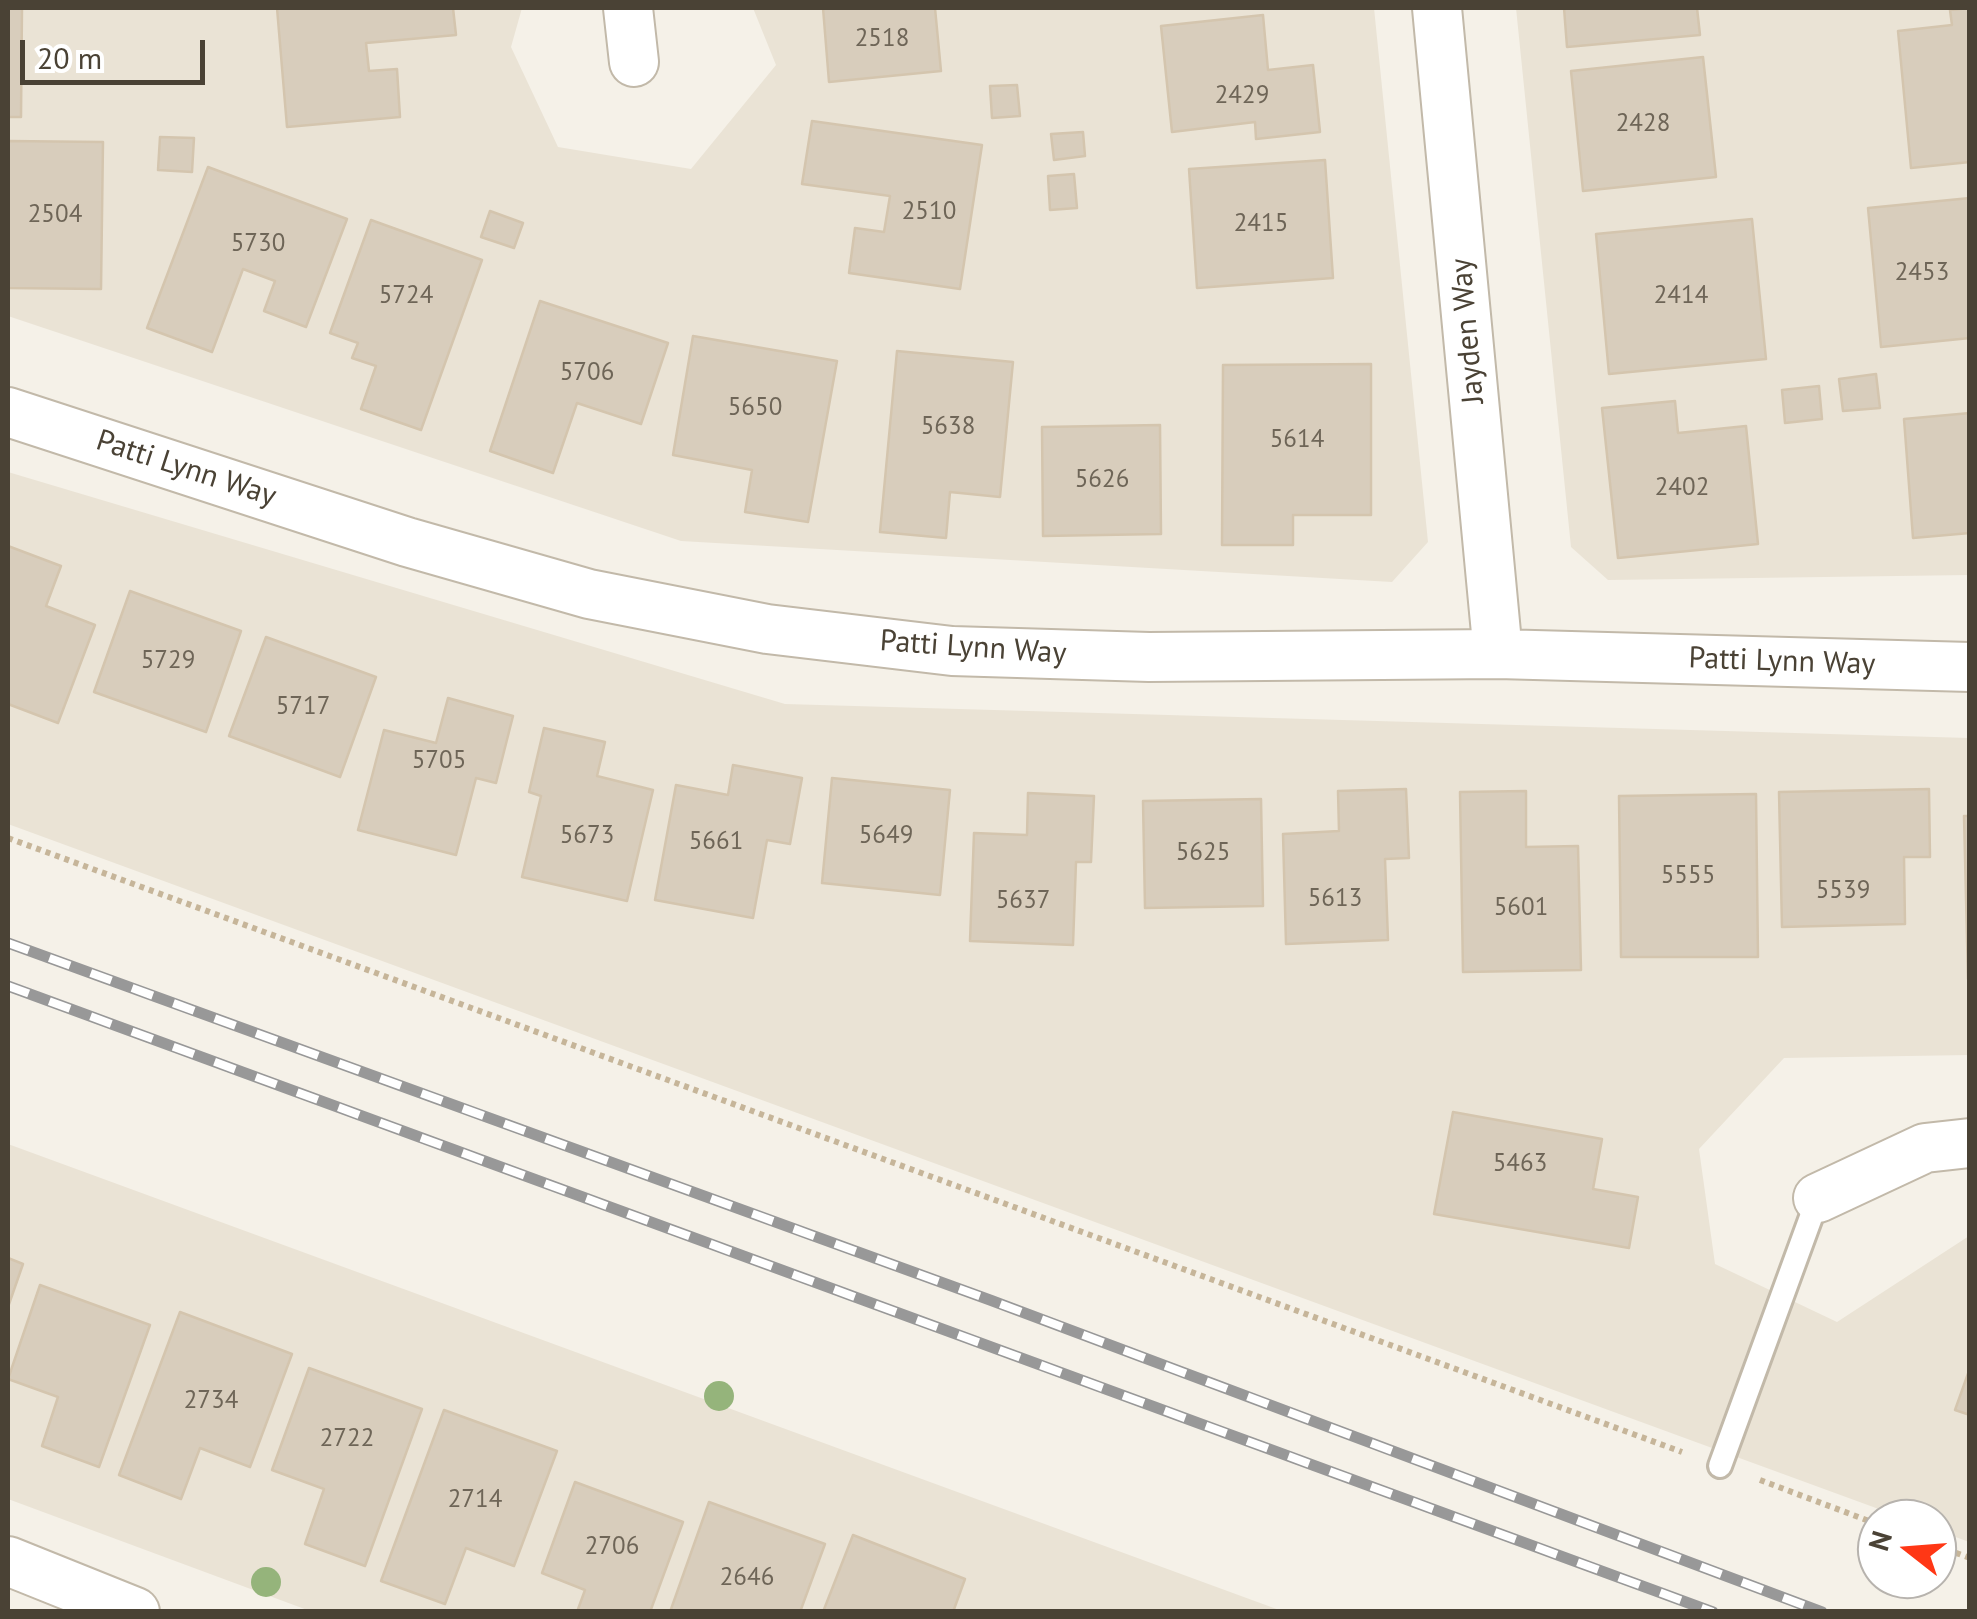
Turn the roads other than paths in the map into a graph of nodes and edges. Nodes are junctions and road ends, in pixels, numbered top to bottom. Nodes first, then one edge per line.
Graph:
1 (628, 8) edge
2 (1438, 8) edge
3 (634, 62) dead end
4 (8, 412) edge
5 (1498, 654) junction
6 (1970, 667) edge
7 (1970, 1143) edge
8 (1818, 1198) joint
9 (1720, 1466) road end
10 (8, 1561) edge
11 (135, 1612) edge

1 - 3 street
2 - 5 street, Jayden Way
4 - 5 street, Patti Lynn Way
5 - 6 street, Patti Lynn Way
7 - 8 street
8 - 9 lane
10 - 11 street

